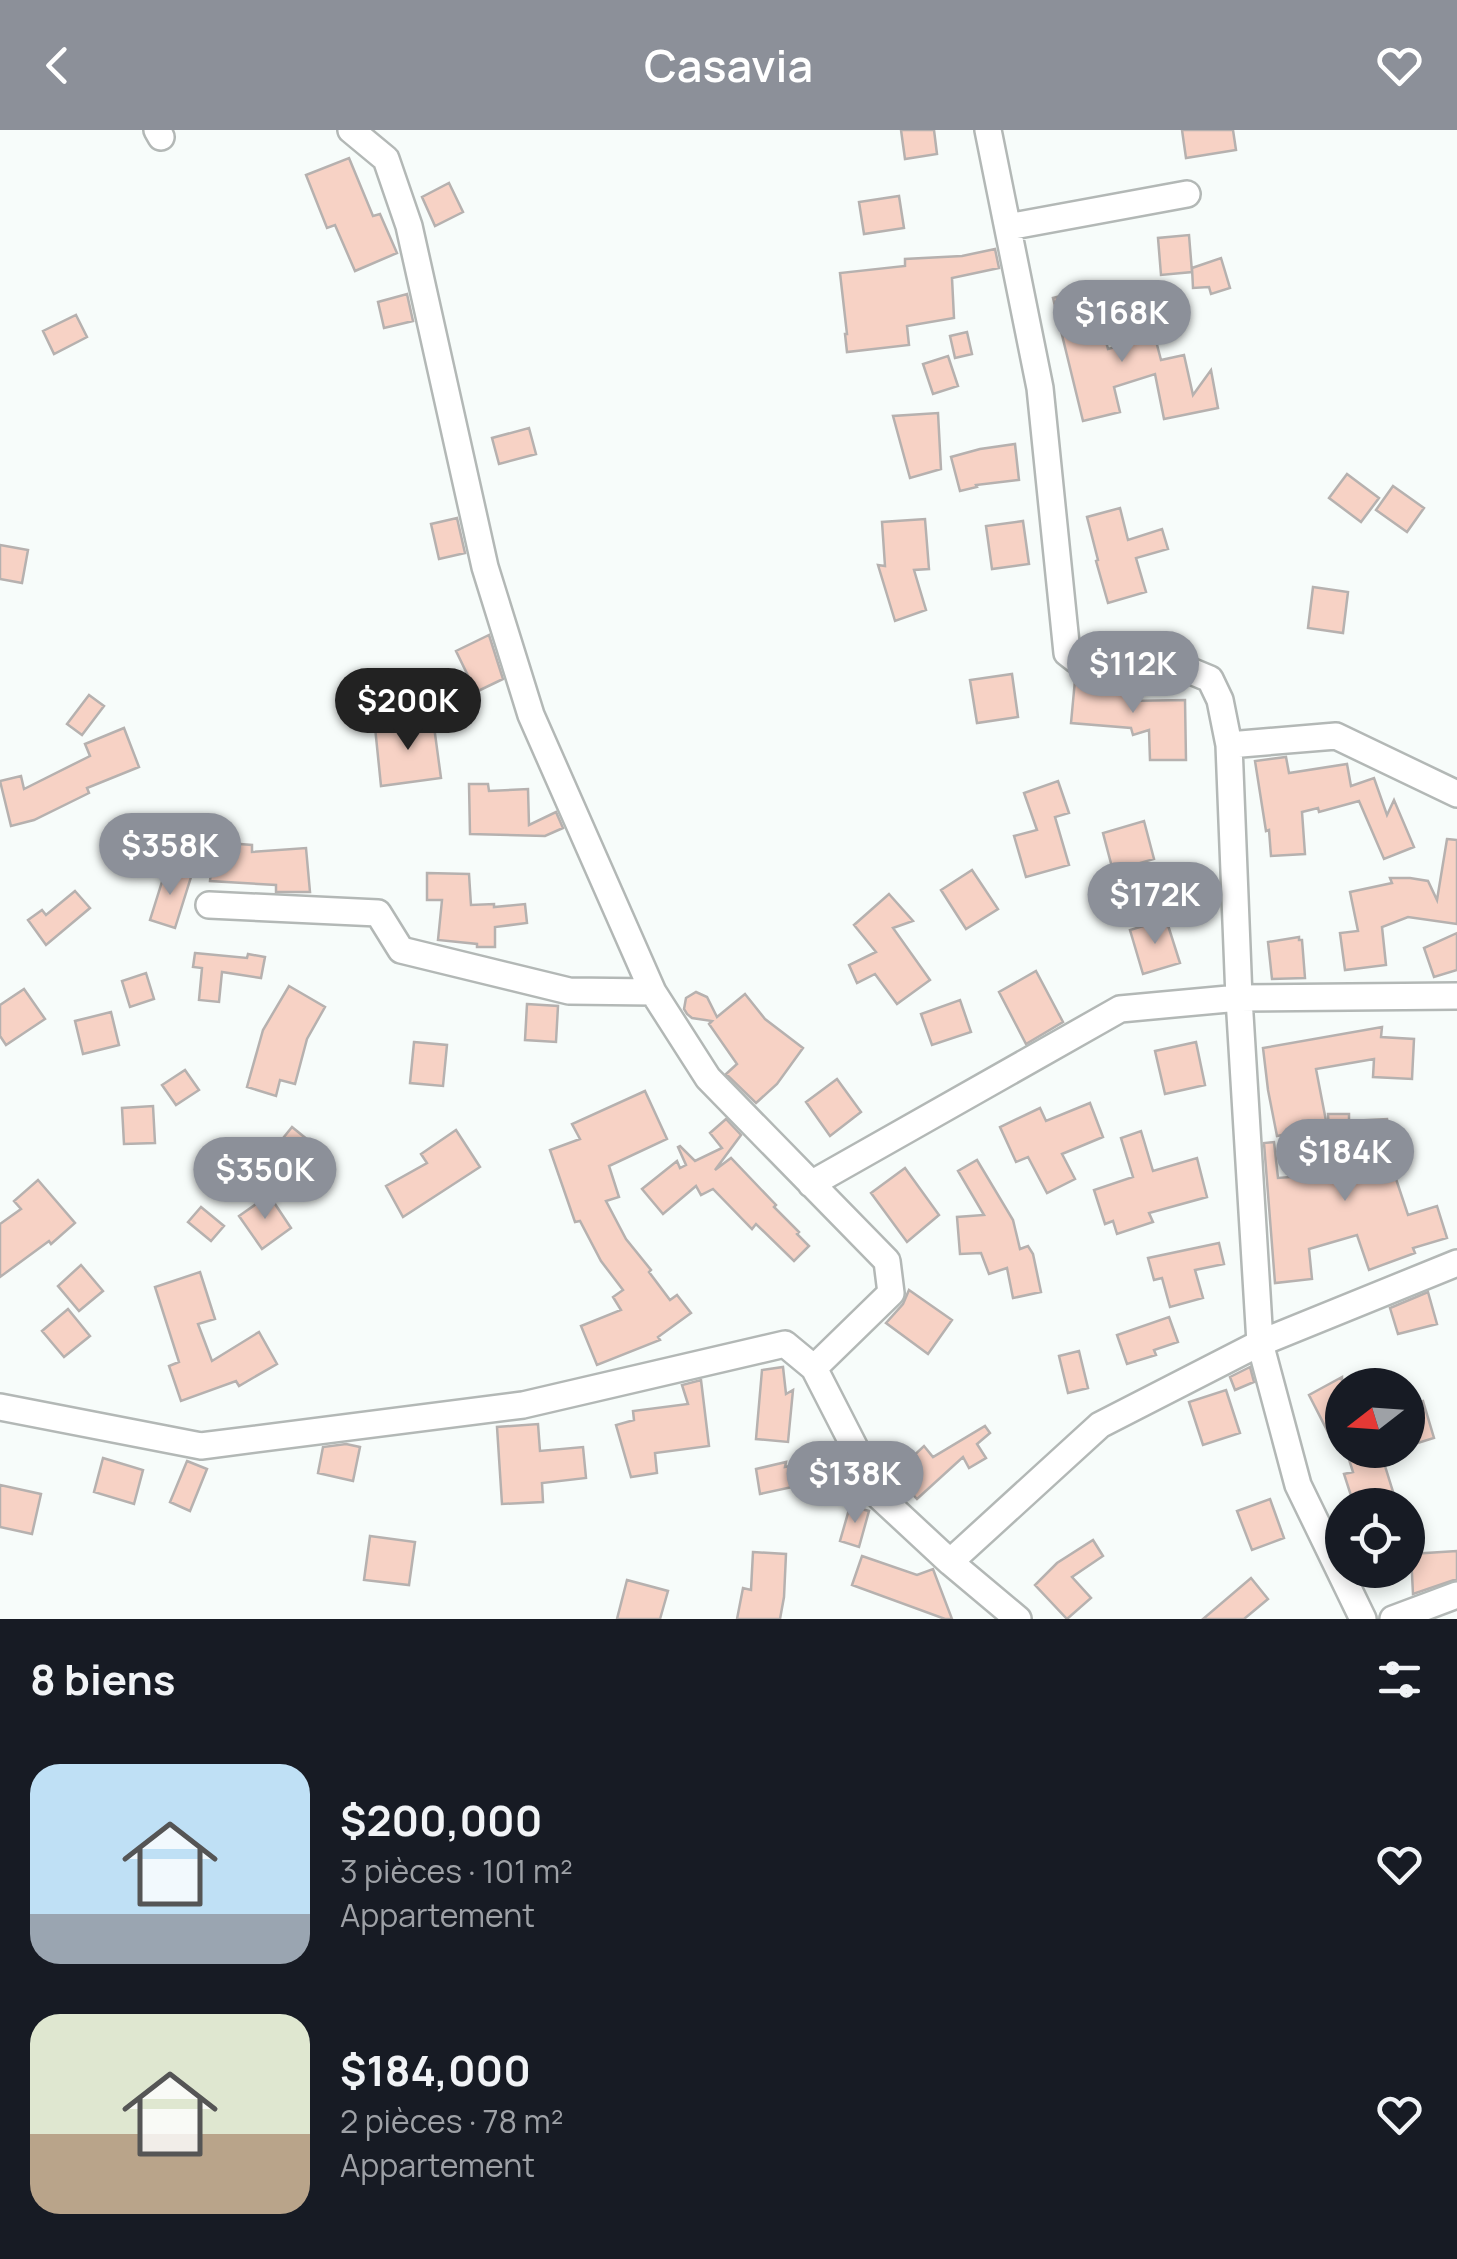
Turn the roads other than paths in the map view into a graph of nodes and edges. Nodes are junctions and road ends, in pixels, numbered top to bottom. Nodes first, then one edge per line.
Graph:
1 (351, 130) edge
2 (988, 130) edge
3 (1187, 194) dead end
4 (1008, 227) junction
5 (1229, 744) junction
6 (1457, 794) edge
7 (210, 905) dead end
8 (653, 992) junction
9 (1457, 996) edge
10 (1239, 998) junction
11 (810, 1184) junction
12 (1456, 1269) edge
13 (1260, 1343) junction
14 (814, 1368) junction
15 (0, 1407) edge
16 (950, 1562) junction
17 (1457, 1595) edge
18 (1018, 1619) edge
19 (1363, 1619) edge
20 (1393, 1619) edge

1 - 8 street
2 - 4 street
3 - 4 street
4 - 5 street
5 - 6 street
5 - 10 street
7 - 8 street
8 - 11 street
9 - 10 street
10 - 11 street
10 - 13 street
11 - 14 street
12 - 13 street
13 - 16 street
13 - 19 street
14 - 15 street
14 - 16 street
16 - 18 street
17 - 20 street

